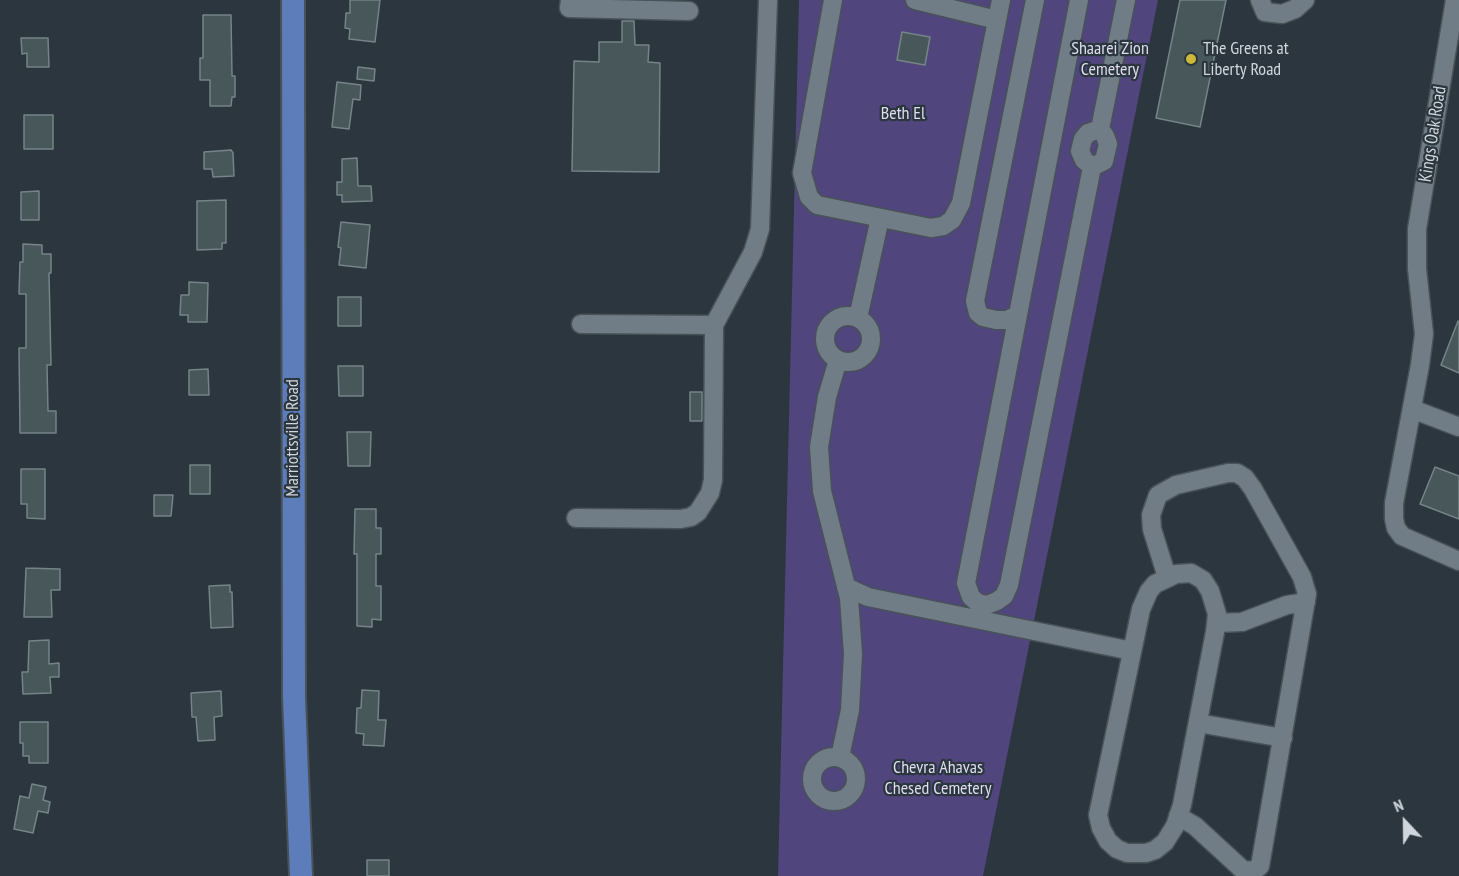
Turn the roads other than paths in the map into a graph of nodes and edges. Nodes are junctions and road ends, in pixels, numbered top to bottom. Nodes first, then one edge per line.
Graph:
1 (293, 0) edge
2 (570, 0) edge
3 (768, 0) edge
4 (832, 0) edge
5 (915, 0) edge
6 (1001, 0) edge
7 (1035, 0) edge
8 (1079, 0) edge
9 (1126, 0) edge
10 (1260, 0) edge
11 (1305, 0) edge
12 (1455, 0) edge
13 (689, 11) dead end
14 (997, 20) junction
15 (1450, 81) edge
16 (880, 218) junction
17 (1018, 315) junction
18 (858, 318) junction
19 (581, 324) dead end
20 (714, 326) junction
21 (838, 360) junction
22 (1412, 409) junction
23 (1459, 427) edge
24 (576, 518) dead end
25 (1459, 561) edge
26 (1167, 578) junction
27 (846, 587) junction
28 (1306, 602) junction
29 (980, 612) junction
30 (1216, 623) junction
31 (1132, 651) junction
32 (1198, 723) junction
33 (1282, 738) junction
34 (840, 757) dead end
35 (1178, 816) junction
36 (301, 876) edge

1 - 36 main road, Marriottsville Road
2 - 13 street
3 - 20 street
4 - 16 street
5 - 14 street
6 - 14 street
7 - 17 street
8 - 17 street
9 - 29 street
10 - 11 street
12 - 15 street, Kings Oak Road
14 - 16 street
15 - 22 street, Kings Oak Road
16 - 18 street
17 - 29 street
18 - 21 street
18 - 21 street
19 - 20 street
20 - 24 street
21 - 27 street
22 - 23 street
22 - 25 street, Kings Oak Road
26 - 28 street
26 - 30 street
26 - 31 street
27 - 29 street
27 - 34 street
28 - 30 street
28 - 33 street
29 - 31 street
30 - 32 street
31 - 35 street
32 - 33 street
32 - 35 street
33 - 35 street

